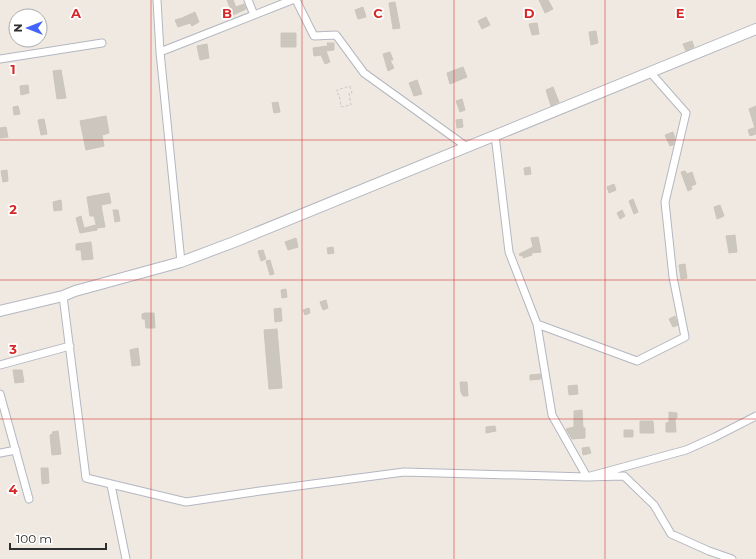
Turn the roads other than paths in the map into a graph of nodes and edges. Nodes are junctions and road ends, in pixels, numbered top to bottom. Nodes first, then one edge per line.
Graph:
1 (157, 0) edge
2 (248, 0) edge
3 (292, 0) edge
4 (296, 0) edge
5 (254, 15) junction
6 (756, 29) edge
7 (102, 43) dead end
8 (160, 52) junction
9 (0, 59) edge
10 (650, 72) junction
11 (495, 135) junction
12 (467, 147) junction
13 (181, 262) junction
14 (63, 296) junction
15 (0, 311) edge
16 (538, 324) junction
17 (70, 346) junction
18 (0, 365) edge
19 (0, 394) edge
20 (756, 416) edge
21 (16, 450) junction
22 (0, 453) edge
23 (587, 478) junction
24 (111, 485) junction
25 (29, 499) dead end
26 (126, 559) edge
27 (732, 559) edge

1 - 8 street
2 - 5 street
3 - 5 street
4 - 12 street
5 - 8 street
6 - 10 main road
7 - 9 street
8 - 13 street
10 - 11 main road
10 - 16 street
11 - 12 main road
11 - 16 street
12 - 13 main road
13 - 14 main road
14 - 15 main road
14 - 17 street
16 - 23 street
17 - 18 street
17 - 24 street
19 - 21 street
20 - 23 street
21 - 22 street
21 - 25 street
23 - 24 street
23 - 27 street
24 - 26 street

